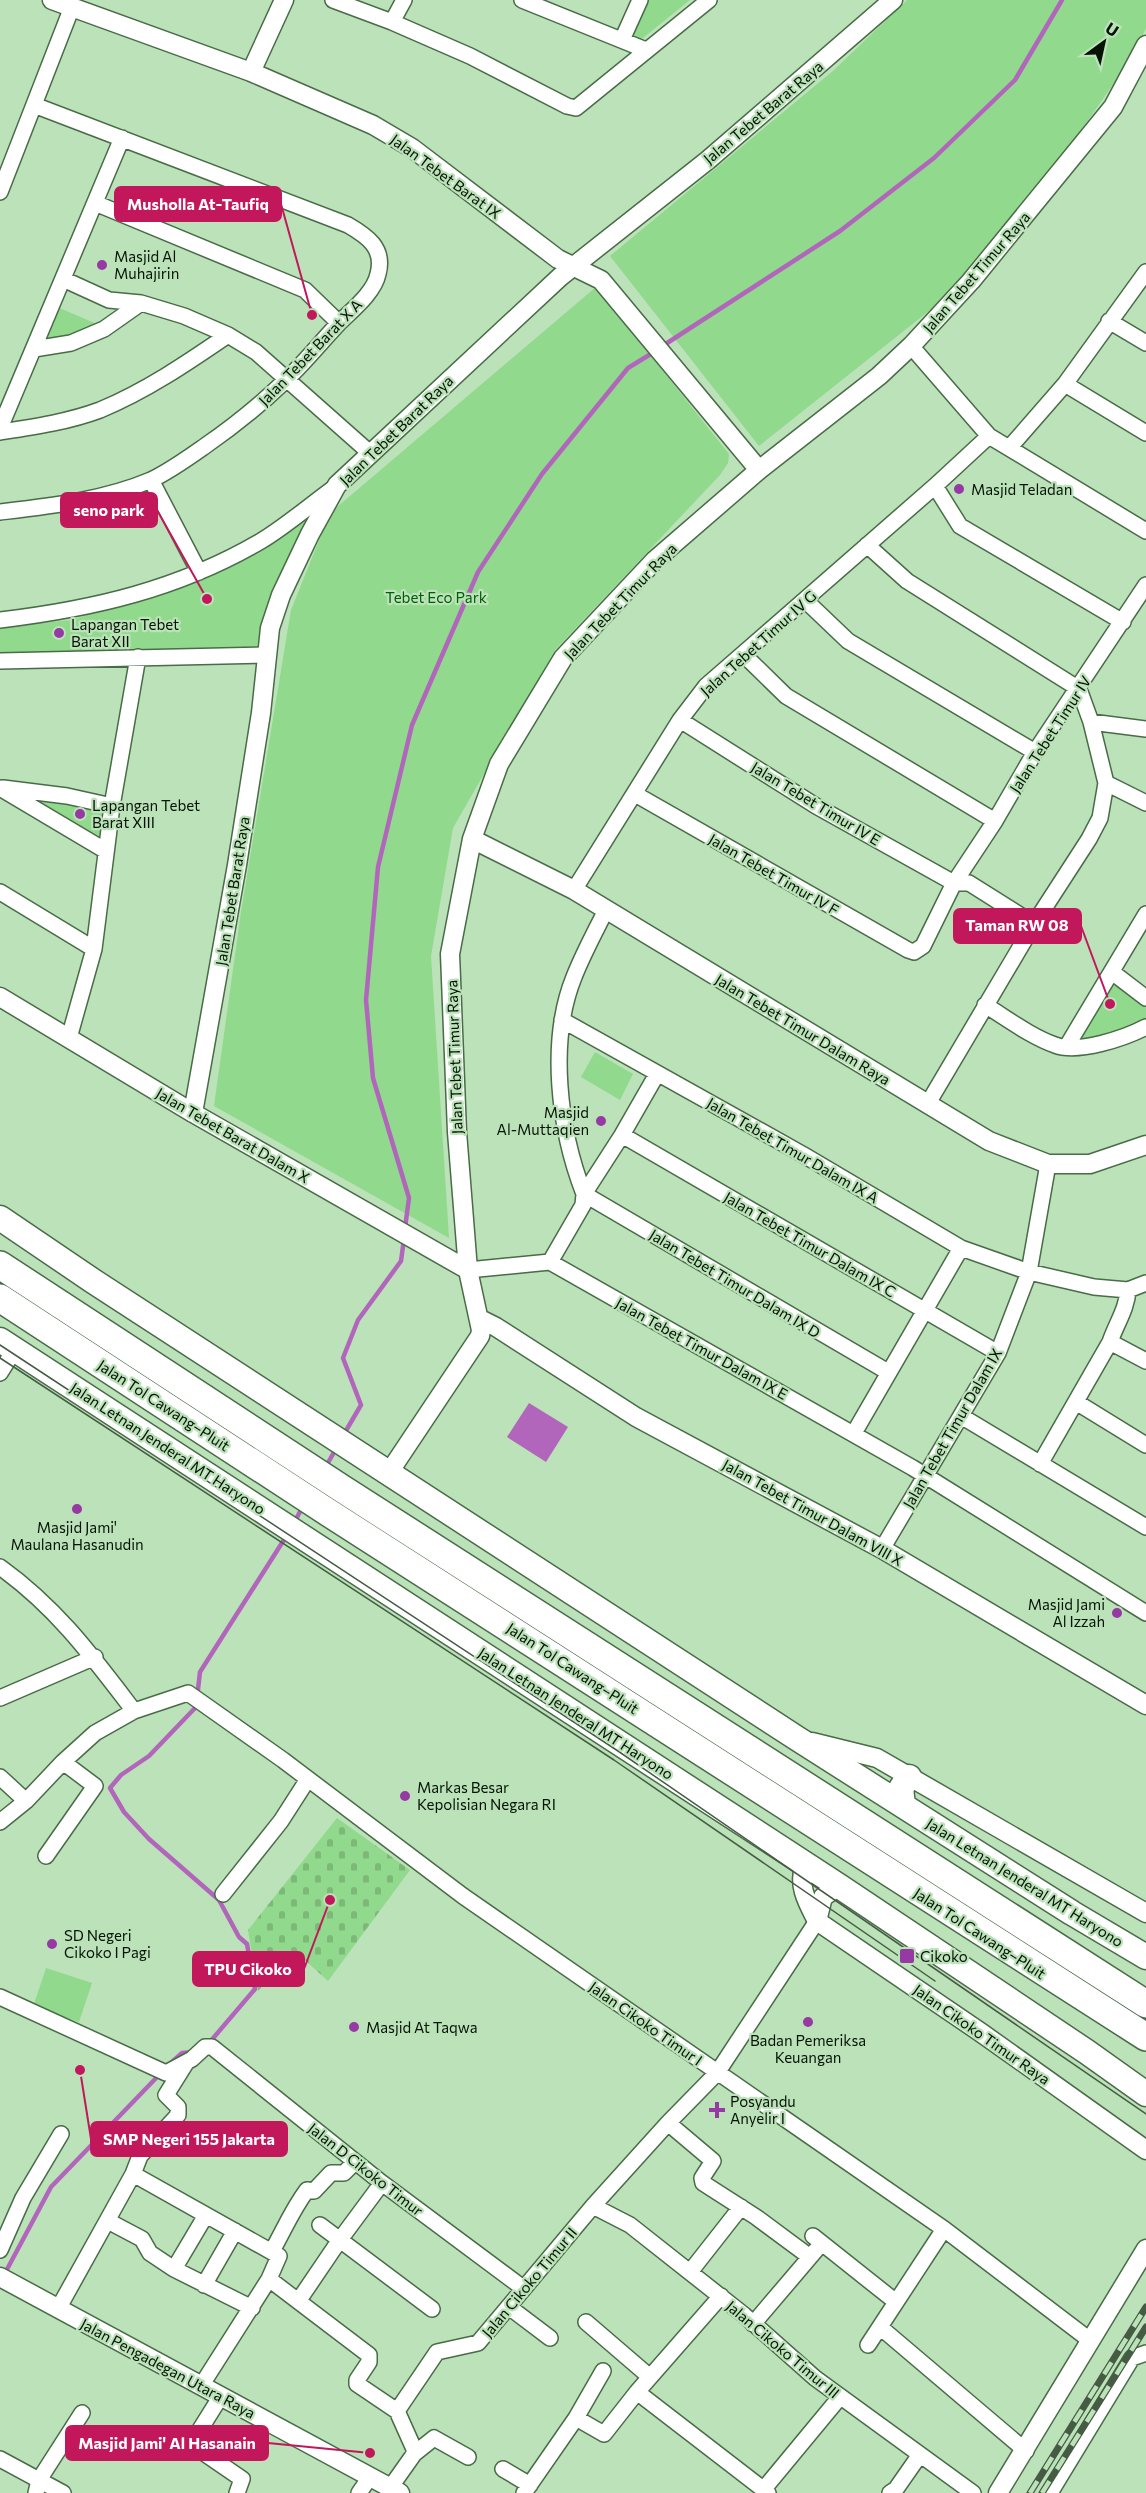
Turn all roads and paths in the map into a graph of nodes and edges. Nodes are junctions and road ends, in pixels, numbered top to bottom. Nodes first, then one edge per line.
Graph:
1 (52, 0) edge
2 (284, 0) edge
3 (333, 0) edge
4 (404, 0) edge
5 (522, 0) edge
6 (640, 0) edge
7 (709, 0) edge
8 (893, 0) edge
9 (72, 7) junction
10 (392, 22) junction
11 (622, 40) junction
12 (1146, 45) edge
13 (646, 50) junction
14 (251, 72) junction
15 (34, 105) junction
16 (122, 138) junction
17 (0, 192) edge
18 (95, 203) junction
19 (573, 267) junction
20 (1146, 272) edge
21 (63, 279) junction
22 (141, 303) junction
23 (1110, 321) junction
24 (339, 323) junction
25 (228, 335) junction
26 (1146, 343) edge
27 (911, 346) junction
28 (34, 349) junction
29 (287, 379) junction
30 (1065, 384) junction
31 (0, 430) edge
32 (1146, 432) edge
33 (989, 436) junction
34 (1010, 447) junction
35 (370, 453) junction
36 (759, 470) junction
37 (151, 480) junction
38 (337, 485) junction
39 (935, 486) junction
40 (0, 512) edge
41 (1146, 531) edge
42 (867, 545) junction
43 (199, 572) junction
44 (1146, 585) edge
45 (805, 600) junction
46 (0, 620) edge
47 (1123, 621) junction
48 (743, 654) junction
49 (267, 655) junction
50 (138, 657) junction
51 (0, 661) edge
52 (1079, 689) junction
53 (680, 720) junction
54 (1091, 722) junction
55 (1146, 729) edge
56 (1035, 752) junction
57 (1106, 783) junction
58 (0, 788) edge
59 (635, 794) junction
60 (1146, 803) edge
61 (112, 806) junction
62 (995, 821) junction
63 (472, 839) junction
64 (106, 851) junction
65 (954, 884) junction
66 (574, 890) junction
67 (0, 892) edge
68 (606, 910) junction
69 (1146, 914) edge
70 (1034, 924) junction
71 (94, 949) junction
72 (914, 952) joint
73 (1112, 972) junction
74 (0, 997) edge
75 (1146, 998) edge
76 (985, 1005) junction
77 (561, 1020) junction
78 (1146, 1027) edge
79 (69, 1038) junction
80 (1067, 1047) junction
81 (657, 1074) junction
82 (927, 1105) junction
83 (193, 1113) junction
84 (622, 1135) junction
85 (1146, 1145) edge
86 (1048, 1164) junction
87 (584, 1194) junction
88 (0, 1218) edge
89 (961, 1248) junction
90 (550, 1262) junction
91 (0, 1265) edge
92 (468, 1270) junction
93 (1029, 1272) junction
94 (1146, 1283) edge
95 (1128, 1290) junction
96 (0, 1298) edge
97 (924, 1310) junction
98 (480, 1319) junction
99 (1110, 1342) junction
100 (8, 1344) edge
101 (998, 1353) junction
102 (1146, 1361) edge
103 (888, 1372) junction
104 (0, 1373) edge
105 (1076, 1402) junction
106 (961, 1416) junction
107 (854, 1433) junction
108 (1146, 1445) edge
109 (1041, 1464) junction
110 (388, 1473) junction
111 (924, 1475) junction
112 (1146, 1527) edge
113 (882, 1549) junction
114 (0, 1567) edge
115 (1146, 1613) edge
116 (95, 1657) junction
117 (1, 1696) edge
118 (1146, 1704) edge
119 (134, 1712) junction
120 (798, 1739) junction
121 (63, 1762) junction
122 (0, 1777) edge
123 (909, 1777) junction
124 (308, 1779) junction
125 (26, 1801) junction
126 (903, 1805) junction
127 (0, 1822) edge
128 (46, 1856) dead end
129 (805, 1863) junction
130 (839, 1886) junction
131 (224, 1894) dead end
132 (1146, 1913) edge
133 (817, 1921) junction
134 (1146, 1957) edge
135 (1036, 1969) junction
136 (0, 1997) edge
137 (1146, 2004) edge
138 (1146, 2037) edge
139 (1146, 2049) edge
140 (188, 2061) junction
141 (717, 2073) junction
142 (1146, 2094) edge
143 (668, 2122) junction
144 (61, 2134) dead end
145 (1146, 2150) edge
146 (356, 2162) junction
147 (133, 2174) junction
148 (382, 2183) junction
149 (593, 2206) junction
150 (741, 2207) junction
151 (206, 2215) junction
152 (108, 2221) junction
153 (320, 2225) dead end
154 (944, 2229) junction
155 (235, 2231) junction
156 (339, 2241) junction
157 (1146, 2249) edge
158 (0, 2250) edge
159 (276, 2254) junction
160 (810, 2257) junction
161 (174, 2269) junction
162 (690, 2272) junction
163 (269, 2279) junction
164 (5, 2280) edge
165 (204, 2285) junction
166 (523, 2288) junction
167 (721, 2296) junction
168 (299, 2300) junction
169 (896, 2302) junction
170 (509, 2307) junction
171 (252, 2308) junction
172 (58, 2309) junction
173 (432, 2309) dead end
174 (586, 2322) dead end
175 (753, 2324) junction
176 (880, 2327) junction
177 (550, 2338) dead end
178 (1091, 2342) junction
179 (868, 2345) dead end
180 (1146, 2353) edge
181 (603, 2372) dead end
182 (650, 2377) junction
183 (201, 2386) junction
184 (637, 2392) junction
185 (221, 2396) junction
186 (840, 2397) junction
187 (397, 2411) junction
188 (82, 2413) dead end
189 (576, 2418) junction
190 (1026, 2451) junction
191 (414, 2454) junction
192 (919, 2456) junction
193 (468, 2457) dead end
194 (0, 2459) edge
195 (503, 2469) dead end
196 (370, 2477) junction
197 (37, 2486) edge
198 (527, 2489) edge
199 (395, 2490) edge
200 (765, 2491) edge
201 (63, 2493) edge
202 (237, 2493) edge
203 (358, 2493) edge
204 (890, 2493) edge
205 (973, 2493) edge
206 (998, 2493) edge
207 (1050, 2493) edge

1 - 9 street, Jalan Tebet Barat IX
2 - 14 street
3 - 10 street
4 - 10 street
5 - 11 street
6 - 11 street
7 - 13 street
8 - 19 street, Jalan Tebet Barat Raya
9 - 14 street, Jalan Tebet Barat IX
9 - 15 street
10 - 13 street
11 - 13 street
12 - 27 street, Jalan Tebet Timur Raya
14 - 19 street, Jalan Tebet Barat IX
15 - 16 street, Jalan Tebet Barat X A
15 - 17 street
16 - 18 street
16 - 24 street, Jalan Tebet Barat X A
18 - 21 street
18 - 24 street
19 - 35 street, Jalan Tebet Barat Raya
19 - 36 street, Jalan Tebet Barat IX
20 - 23 street
21 - 22 street
21 - 28 street
22 - 25 street
22 - 28 street
23 - 26 street
23 - 30 street
24 - 29 street, Jalan Tebet Barat X A
25 - 29 street
25 - 31 street
27 - 33 street
27 - 36 street, Jalan Tebet Timur Raya
28 - 31 street
29 - 35 street
29 - 37 street, Jalan Tebet Barat X A
30 - 32 street
30 - 34 street
33 - 34 street
33 - 39 street, Jalan Tebet Timur IV G
34 - 41 street
35 - 38 street, Jalan Tebet Barat Raya
36 - 63 street, Jalan Tebet Timur Raya
37 - 40 street, Jalan Tebet Barat X A
37 - 43 street
38 - 43 street
38 - 49 street, Jalan Tebet Barat Raya
39 - 42 street, Jalan Tebet Timur IV G
39 - 47 street
42 - 45 street, Jalan Tebet Timur IV G
42 - 52 street
43 - 46 street
44 - 47 street, Jalan Tebet Timur IV
45 - 48 street, Jalan Tebet Timur IV G
45 - 56 street
47 - 52 street, Jalan Tebet Timur IV
48 - 53 street, Jalan Tebet Timur IV G
48 - 62 street
49 - 50 street
49 - 83 street, Jalan Tebet Barat Raya
50 - 51 street
50 - 61 street
52 - 54 street
52 - 56 street, Jalan Tebet Timur IV
53 - 59 street, Jalan Tebet Timur IV G
53 - 65 street, Jalan Tebet Timur IV E
54 - 55 street
54 - 57 street
56 - 62 street, Jalan Tebet Timur IV
57 - 60 street
57 - 70 street
58 - 61 street
58 - 64 street
59 - 66 street, Jalan Tebet Timur IV G
59 - 72 street, Jalan Tebet Timur IV F
61 - 64 street
62 - 65 street, Jalan Tebet Timur IV
63 - 66 street, Jalan Tebet Timur Dalam Raya
63 - 92 street, Jalan Tebet Timur Raya
64 - 71 street
65 - 70 street
65 - 72 street, Jalan Tebet Timur IV
66 - 68 street, Jalan Tebet Timur Dalam Raya
67 - 71 street
68 - 77 street
68 - 82 street, Jalan Tebet Timur Dalam Raya
69 - 73 street
70 - 76 street
71 - 79 street
73 - 75 street
73 - 80 street
74 - 79 street, Jalan Tebet Barat Dalam X
76 - 80 street
76 - 82 street
77 - 81 street, Jalan Tebet Timur Dalam IX A
77 - 87 street
78 - 80 street
79 - 83 street, Jalan Tebet Barat Dalam X
81 - 84 street
81 - 89 street, Jalan Tebet Timur Dalam IX A
82 - 86 street, Jalan Tebet Timur Dalam Raya
83 - 92 street, Jalan Tebet Barat Dalam X
84 - 87 street
84 - 97 street, Jalan Tebet Timur Dalam IX C
85 - 86 street, Jalan Tebet Timur Dalam Raya
86 - 93 street, Jalan Tebet Timur Dalam IX
87 - 90 street
87 - 103 street, Jalan Tebet Timur Dalam IX D
88 - 110 highway, Jalan Letnan Jenderal MT Haryono
89 - 93 street, Jalan Tebet Timur Dalam IX A
89 - 97 street
90 - 92 street
90 - 107 street, Jalan Tebet Timur Dalam IX E
91 - 137 highway, Jalan Tol Cawang–Pluit
92 - 98 street, Jalan Tebet Timur Raya
93 - 95 street, Jalan Tebet Timur Dalam IX A
93 - 101 street, Jalan Tebet Timur Dalam IX
94 - 95 street
95 - 99 street
96 - 135 highway, Jalan Tol Cawang–Pluit
97 - 101 street, Jalan Tebet Timur Dalam IX C
97 - 103 street
98 - 110 street, Jalan Tebet Timur Raya
98 - 113 street, Jalan Tebet Timur Dalam VIII X
99 - 102 street
99 - 105 street
100 - 104 street
100 - 129 highway, Jalan Letnan Jenderal MT Haryono
101 - 106 street, Jalan Tebet Timur Dalam IX
103 - 107 street
105 - 108 street
105 - 109 street
106 - 109 street
106 - 111 street, Jalan Tebet Timur Dalam IX
107 - 111 street, Jalan Tebet Timur Dalam IX E
109 - 112 street
110 - 120 highway, Jalan Letnan Jenderal MT Haryono
111 - 113 street, Jalan Tebet Timur Dalam IX
111 - 115 street, Jalan Tebet Timur Dalam IX E
113 - 118 street, Jalan Tebet Timur Dalam VIII X
114 - 116 street
116 - 117 street
116 - 119 street
119 - 121 street
119 - 124 street, Jalan Cikoko Timur I
120 - 123 street
120 - 126 highway, Jalan Letnan Jenderal MT Haryono
121 - 125 street
121 - 128 street
122 - 125 street
123 - 126 highway
123 - 132 street
124 - 131 street
124 - 141 street, Jalan Cikoko Timur I
125 - 127 street
126 - 134 highway, Jalan Letnan Jenderal MT Haryono
129 - 130 highway, Jalan Letnan Jenderal MT Haryono
129 - 133 street
130 - 133 street
130 - 142 highway, Jalan Letnan Jenderal MT Haryono
133 - 141 street, Jalan Cikoko Timur II
133 - 145 street, Jalan Cikoko Timur Raya
135 - 138 highway, Jalan Tol Cawang–Pluit
135 - 139 highway
136 - 140 street
140 - 146 street, Jalan D Cikoko Timur
140 - 147 street
141 - 143 street, Jalan Cikoko Timur II
141 - 154 street, Jalan Cikoko Timur I
143 - 149 street, Jalan Cikoko Timur II
143 - 150 street
144 - 158 street
146 - 148 street, Jalan D Cikoko Timur
146 - 159 street
147 - 151 street
147 - 152 street
148 - 156 street
148 - 166 street, Jalan D Cikoko Timur
149 - 162 street, Jalan Cikoko Timur III
149 - 166 street, Jalan Cikoko Timur II
150 - 160 street
150 - 162 street
151 - 155 street
151 - 161 street
152 - 161 street
152 - 172 street
153 - 156 street
154 - 169 street
154 - 178 street, Jalan Cikoko Timur I
155 - 159 street
155 - 165 street
156 - 168 street
156 - 173 street
157 - 178 street
159 - 163 street
160 - 169 street
160 - 175 street
161 - 165 street
162 - 167 street, Jalan Cikoko Timur III
163 - 168 street
163 - 171 street
164 - 172 street, Jalan Pengadegan Utara Raya
165 - 171 street
166 - 170 street, Jalan Cikoko Timur II
167 - 175 street, Jalan Cikoko Timur III
167 - 182 street
168 - 187 street
169 - 176 street
170 - 177 street
170 - 187 street, Jalan Cikoko Timur II
171 - 183 street
172 - 183 street, Jalan Pengadegan Utara Raya
174 - 182 street
175 - 186 street, Jalan Cikoko Timur III
176 - 179 street
176 - 190 street
178 - 190 street
180 - 207 street
181 - 189 street
182 - 184 street
183 - 185 street, Jalan Pengadegan Utara Raya
184 - 189 street
184 - 200 street
185 - 196 street, Jalan Pengadegan Utara Raya
185 - 202 street
186 - 192 street, Jalan Cikoko Timur III
186 - 200 street
187 - 191 street
188 - 197 street
189 - 198 street
190 - 206 street
191 - 193 street
191 - 199 street
192 - 204 street
192 - 205 street, Jalan Cikoko Timur III
194 - 197 street
195 - 198 street
196 - 199 street, Jalan Pengadegan Utara Raya
196 - 203 street
197 - 201 street

